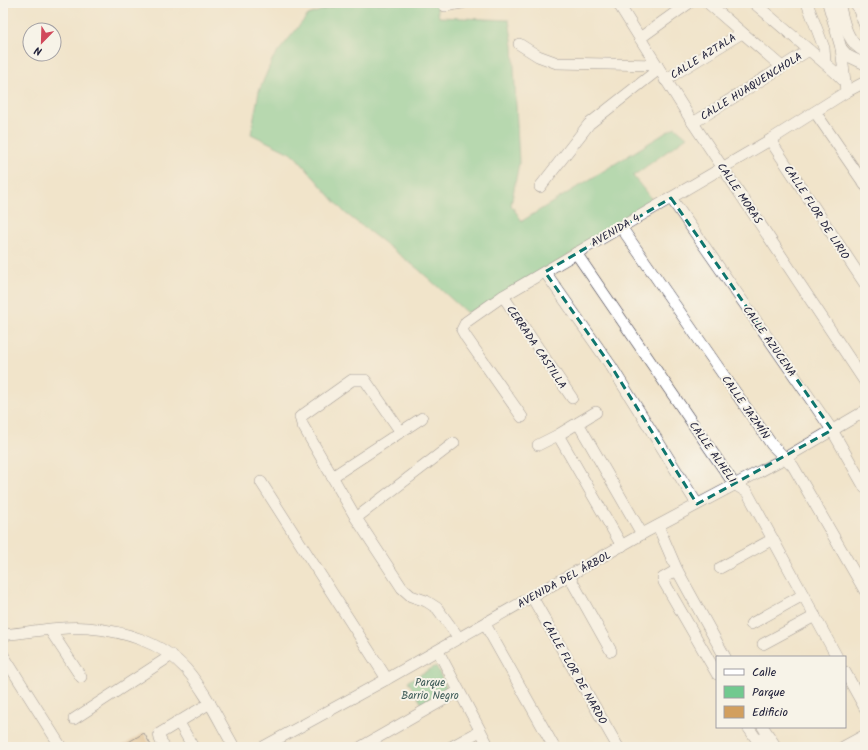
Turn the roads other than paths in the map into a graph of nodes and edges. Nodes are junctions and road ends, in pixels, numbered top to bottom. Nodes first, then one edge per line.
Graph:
1 (462, 3) edge
2 (618, 3) edge
3 (689, 3) edge
4 (708, 3) edge
5 (754, 3) edge
6 (807, 3) edge
7 (828, 3) edge
8 (839, 3) edge
9 (856, 3) edge
10 (445, 6) dead end
11 (863, 13) edge
12 (865, 26) edge
13 (742, 33) junction
14 (640, 38) junction
15 (519, 44) dead end
16 (841, 48) junction
17 (809, 50) junction
18 (865, 52) edge
19 (825, 62) junction
20 (865, 64) edge
21 (658, 67) junction
22 (782, 67) junction
23 (665, 80) junction
24 (845, 87) junction
25 (863, 87) edge
26 (815, 112) junction
27 (693, 123) junction
28 (770, 140) junction
29 (722, 166) junction
30 (865, 185) edge
31 (540, 187) dead end
32 (671, 198) junction
33 (621, 227) junction
34 (576, 253) junction
35 (545, 272) junction
36 (865, 284) edge
37 (503, 296) junction
38 (865, 382) edge
39 (572, 398) dead end
40 (596, 412) dead end
41 (865, 412) edge
42 (522, 417) dead end
43 (422, 418) dead end
44 (578, 423) junction
45 (832, 430) junction
46 (401, 432) junction
47 (558, 435) junction
48 (454, 444) dead end
49 (538, 445) dead end
50 (785, 458) junction
51 (332, 477) junction
52 (261, 482) dead end
53 (734, 484) junction
54 (865, 488) edge
55 (697, 504) junction
56 (356, 518) junction
57 (658, 526) junction
58 (642, 534) junction
59 (773, 539) junction
60 (622, 546) junction
61 (720, 568) dead end
62 (677, 570) junction
63 (569, 576) junction
64 (865, 591) edge
65 (803, 595) junction
66 (532, 597) junction
67 (814, 616) junction
68 (485, 624) junction
69 (751, 624) dead end
70 (50, 630) junction
71 (3, 634) edge
72 (459, 638) junction
73 (763, 644) dead end
74 (438, 651) junction
75 (611, 651) dead end
76 (3, 655) edge
77 (172, 655) junction
78 (724, 656) edge
79 (836, 656) edge
80 (716, 672) edge
81 (846, 674) edge
82 (81, 677) dead end
83 (387, 679) junction
84 (459, 691) junction
85 (210, 703) junction
86 (865, 708) edge
87 (74, 719) dead end
88 (178, 721) junction
89 (749, 728) edge
90 (764, 728) edge
91 (480, 731) junction
92 (865, 735) edge
93 (769, 737) junction
94 (231, 746) edge
95 (847, 746) edge
96 (61, 747) edge
97 (164, 747) edge
98 (193, 747) edge
99 (263, 747) edge
100 (361, 747) edge
101 (451, 747) edge
102 (489, 747) edge
103 (554, 747) edge
104 (618, 747) edge
105 (776, 747) edge

1 - 10 street
2 - 14 street, CALLE MORAS
3 - 14 street
4 - 13 street
5 - 17 street
6 - 19 street
7 - 16 street
8 - 18 street
9 - 11 street
11 - 12 street
13 - 22 street
13 - 23 street, CALLE AZTALA
14 - 21 street, CALLE MORAS
15 - 21 street
16 - 20 street
16 - 24 street
17 - 19 street
17 - 22 street, CALLE HUAQUENCHOLA
19 - 24 street
21 - 23 street, CALLE MORAS
21 - 31 street
22 - 27 street, CALLE HUAQUENCHOLA
23 - 27 street, CALLE MORAS
24 - 25 street, AVENIDA 4
24 - 26 street, AVENIDA 4
26 - 28 street, AVENIDA 4
26 - 30 street
27 - 29 street, CALLE MORAS
28 - 29 street, AVENIDA 4
28 - 36 street, CALLE FLOR DE LIRIO
29 - 32 street, AVENIDA 4
29 - 38 street, CALLE MORAS
32 - 33 street, AVENIDA 4
32 - 45 street, CALLE AZUCENA
33 - 34 street, AVENIDA 4
33 - 50 street, CALLE JAZMÍN
34 - 35 street, AVENIDA 4
34 - 53 street, CALLE ALHELI
35 - 37 street, AVENIDA 4
35 - 55 street
37 - 39 street, CERRADA CASTILLA
37 - 42 street, AVENIDA 4
40 - 44 street
41 - 45 street, AVENIDA DEL ÁRBOL
43 - 46 street
44 - 47 street
44 - 58 street
45 - 50 street, AVENIDA DEL ÁRBOL
45 - 54 street, CALLE AZUCENA
46 - 51 street
46 - 51 street
47 - 49 street
47 - 60 street
48 - 56 street
50 - 53 street, AVENIDA DEL ÁRBOL
50 - 64 street, CALLE JAZMÍN
51 - 56 street
52 - 83 street
53 - 55 street, AVENIDA DEL ÁRBOL
53 - 59 street, CALLE ALHELI
55 - 57 street, AVENIDA DEL ÁRBOL
56 - 72 street
57 - 58 street, AVENIDA DEL ÁRBOL
57 - 62 street
58 - 60 street, AVENIDA DEL ÁRBOL
59 - 61 street
59 - 65 street, CALLE ALHELI
60 - 63 street, AVENIDA DEL ÁRBOL
62 - 78 street
62 - 80 street
63 - 66 street, AVENIDA DEL ÁRBOL
63 - 75 street
65 - 67 street, CALLE ALHELI
65 - 69 street
66 - 68 street, AVENIDA DEL ÁRBOL
66 - 104 street, CALLE FLOR DE NARDO
67 - 73 street
67 - 79 street, CALLE ALHELI
68 - 72 street, AVENIDA DEL ÁRBOL
68 - 103 street
70 - 71 street
70 - 77 street
70 - 82 street
72 - 74 street, AVENIDA DEL ÁRBOL
74 - 83 street, AVENIDA DEL ÁRBOL
74 - 84 street
76 - 96 street
77 - 85 street
77 - 87 street
81 - 86 street
83 - 99 street, AVENIDA DEL ÁRBOL
84 - 91 street
84 - 100 street
85 - 88 street
85 - 94 street
88 - 97 street
88 - 98 street
89 - 93 street
90 - 93 street
91 - 101 street
91 - 102 street
92 - 95 street
93 - 105 street

